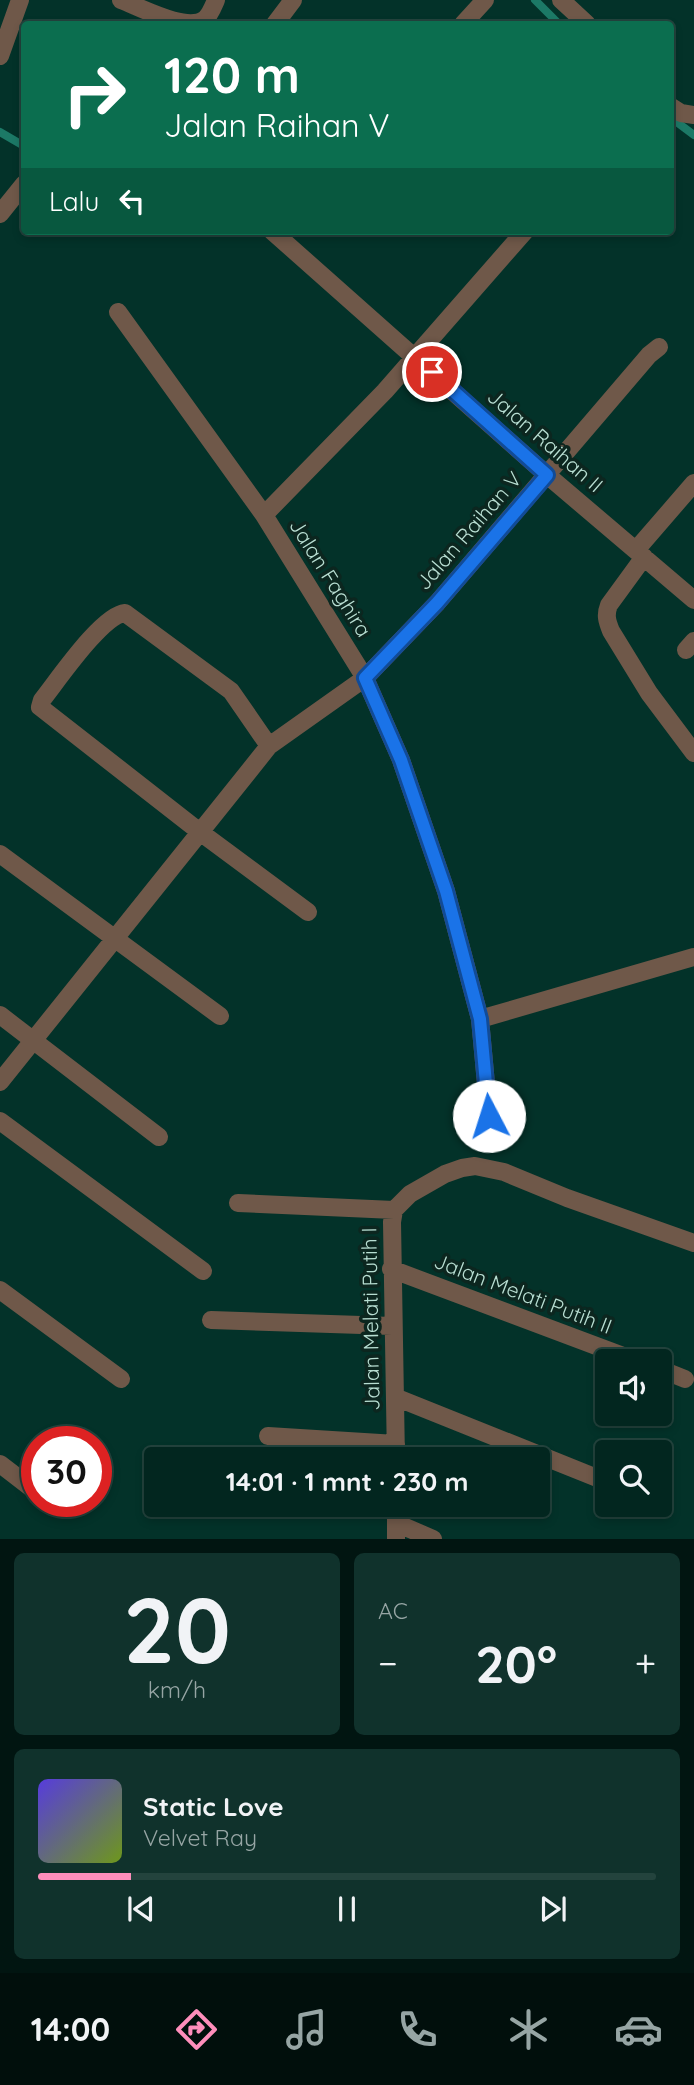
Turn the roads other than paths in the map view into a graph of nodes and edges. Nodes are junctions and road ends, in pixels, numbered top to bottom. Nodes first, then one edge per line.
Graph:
1 (20, 0) edge
2 (121, 0) edge
3 (216, 0) edge
4 (293, 0) edge
5 (485, 0) edge
6 (561, 0) edge
7 (174, 21) edge
8 (202, 21) edge
9 (277, 21) edge
10 (466, 21) edge
11 (584, 21) edge
12 (0, 56) edge
13 (674, 109) edge
14 (694, 116) edge
15 (21, 188) edge
16 (0, 214) edge
17 (279, 235) edge
18 (522, 235) edge
19 (118, 312) dead end
20 (659, 347) dead end
21 (415, 357) junction
22 (547, 475) junction
23 (694, 483) edge
24 (264, 515) junction
25 (640, 554) junction
26 (694, 600) edge
27 (365, 678) junction
28 (269, 746) junction
29 (694, 753) edge
30 (200, 832) junction
31 (0, 854) edge
32 (308, 912) dead end
33 (115, 938) junction
34 (694, 957) edge
35 (0, 1015) edge
36 (220, 1016) dead end
37 (480, 1019) junction
38 (33, 1041) junction
39 (0, 1082) edge
40 (489, 1116) dead end
41 (0, 1121) edge
42 (159, 1137) dead end
43 (238, 1203) dead end
44 (394, 1210) junction
45 (694, 1243) edge
46 (391, 1269) junction
47 (203, 1271) dead end
48 (0, 1290) edge
49 (211, 1320) dead end
50 (392, 1326) junction
51 (604, 1349) edge
52 (672, 1374) edge
53 (121, 1378) dead end
54 (684, 1379) dead end
55 (395, 1397) junction
56 (268, 1436) dead end
57 (356, 1447) edge
58 (396, 1447) edge
59 (0, 1464) edge
60 (595, 1477) edge
61 (21, 1480) edge
62 (396, 1522) edge
63 (433, 1539) edge

1 - 12 street
2 - 7 street
3 - 8 street
4 - 9 street
5 - 10 street
6 - 11 street
13 - 14 street
15 - 16 street
17 - 21 street, Jalan Raihan II
18 - 21 street
19 - 24 street, Jalan Faghira
20 - 22 street, Jalan Raihan V
21 - 22 street, Jalan Raihan II
21 - 24 street
22 - 25 street, Jalan Raihan II
22 - 27 street, Jalan Raihan V
23 - 25 street
24 - 27 street, Jalan Faghira
25 - 26 street, Jalan Raihan II
25 - 29 street
27 - 28 street, Jalan Raihan V
27 - 37 street, Jalan Faghira
28 - 30 street, Jalan Raihan V
28 - 30 street
30 - 32 street
30 - 33 street, Jalan Raihan V
31 - 33 street
33 - 36 street
33 - 38 street, Jalan Raihan V
34 - 37 street
35 - 38 street
37 - 40 street, Jalan Faghira
38 - 39 street, Jalan Raihan V
38 - 42 street
41 - 47 street
43 - 44 street
44 - 45 street, Jalan Melati Putih I
44 - 46 street, Jalan Melati Putih I
46 - 50 street, Jalan Melati Putih I
46 - 51 street, Jalan Melati Putih II
48 - 53 street
49 - 50 street
50 - 55 street, Jalan Melati Putih I
52 - 54 street
55 - 58 street, Jalan Melati Putih I
55 - 60 street
56 - 57 street
59 - 61 street
62 - 63 street

